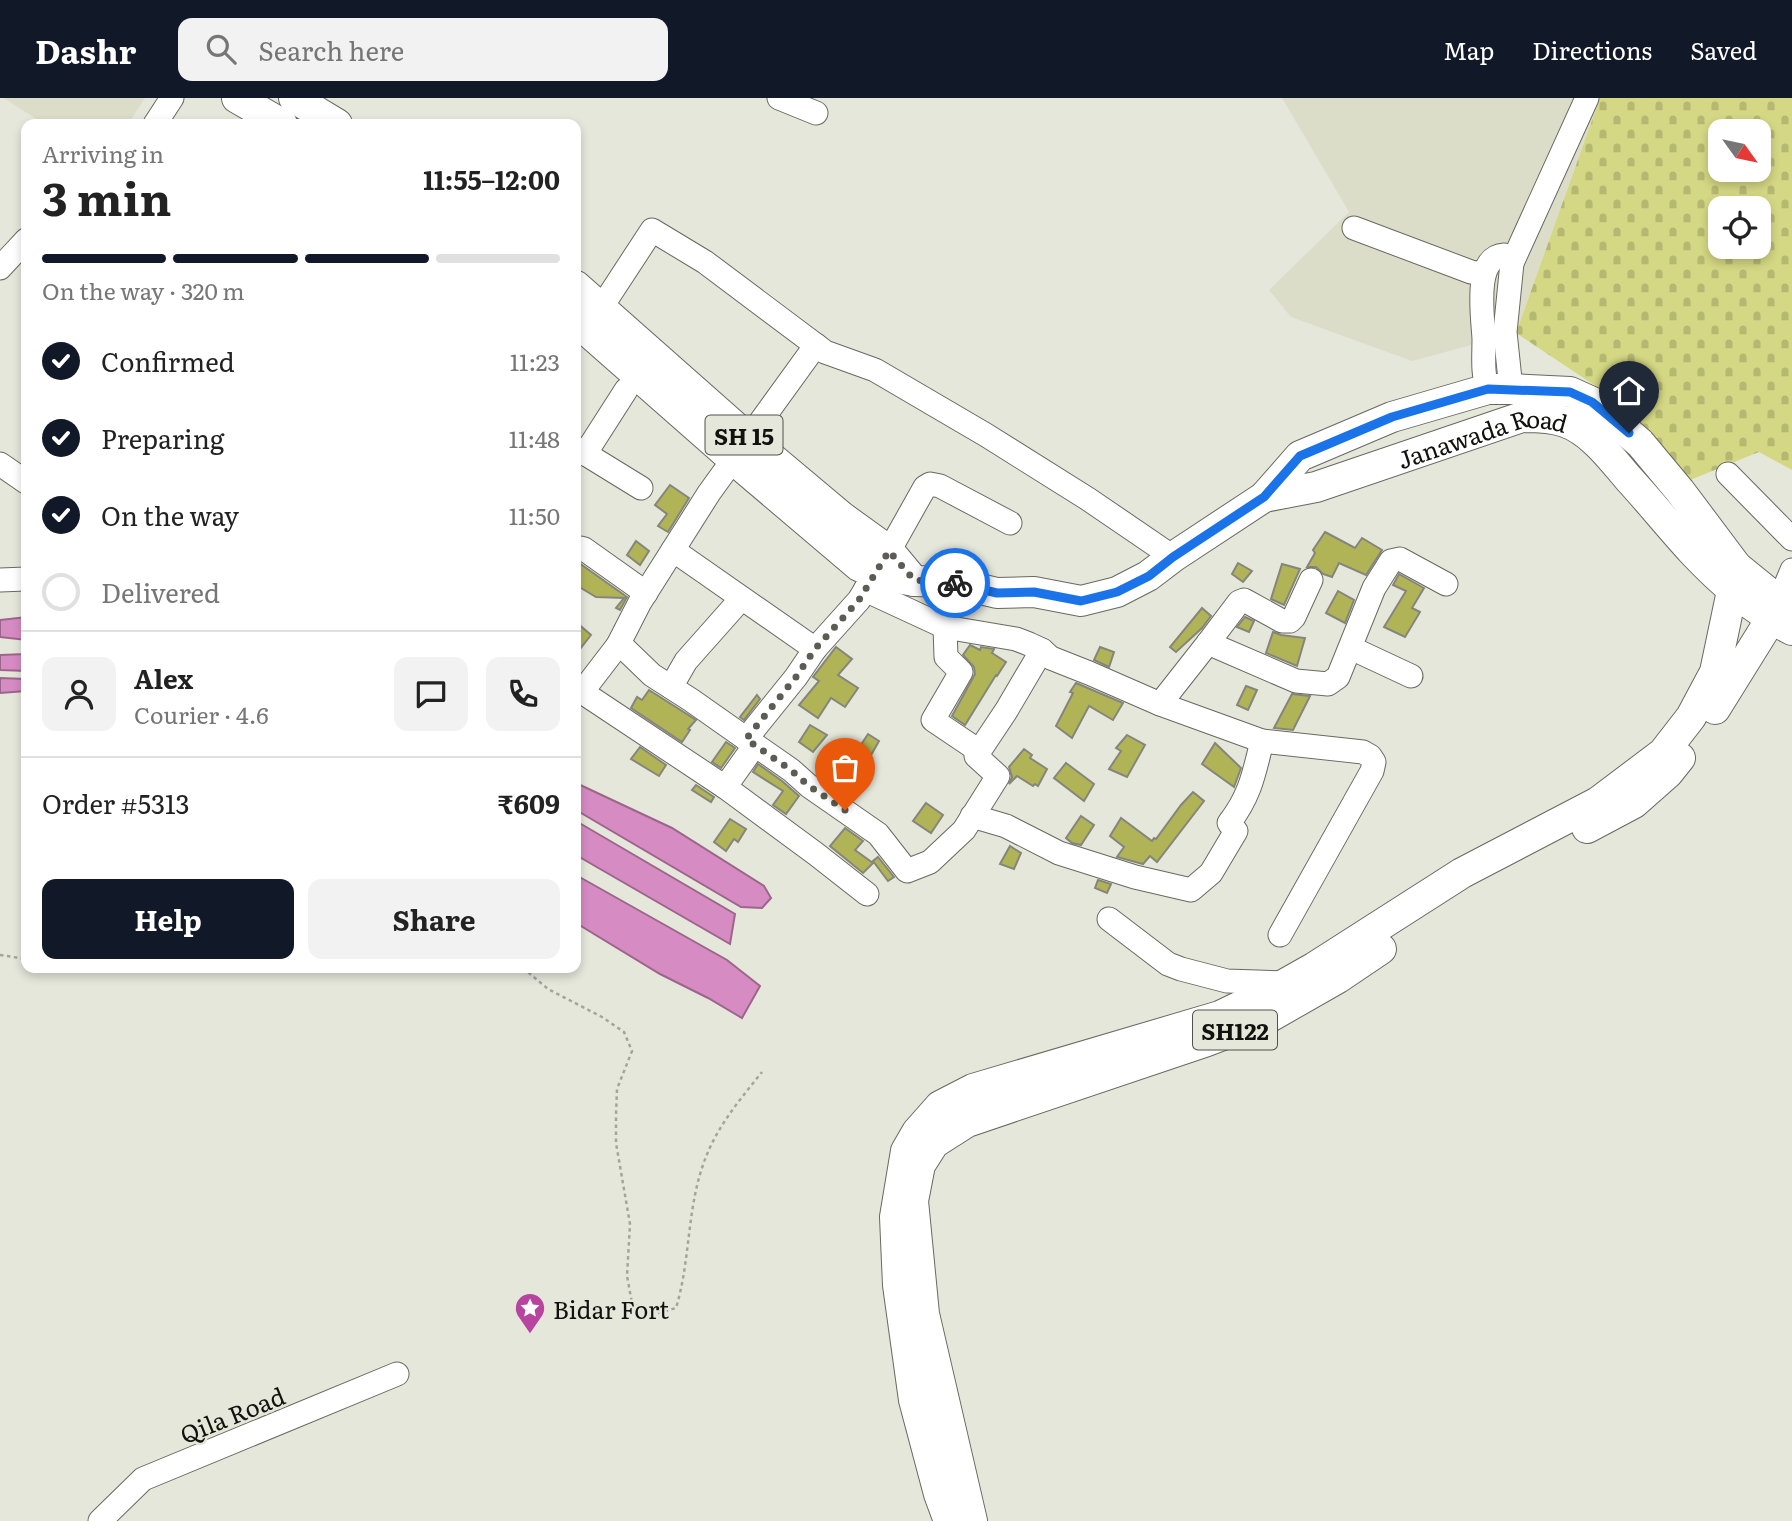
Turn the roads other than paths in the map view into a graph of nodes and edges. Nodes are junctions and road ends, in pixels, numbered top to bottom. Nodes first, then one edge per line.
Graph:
1 (172, 98) edge
2 (237, 98) edge
3 (294, 98) edge
4 (779, 98) edge
5 (1587, 98) edge
6 (816, 113) dead end
7 (158, 119) edge
8 (273, 119) edge
9 (329, 119) edge
10 (1354, 229) dead end
11 (21, 245) edge
12 (1512, 262) junction
13 (0, 268) edge
14 (1484, 274) junction
15 (581, 297) edge
16 (589, 314) edge
17 (816, 345) junction
18 (1500, 389) junction
19 (626, 390) dead end
20 (581, 450) edge
21 (741, 450) junction
22 (581, 452) edge
23 (0, 464) edge
24 (1728, 474) dead end
25 (21, 479) edge
26 (641, 488) dead end
27 (1264, 497) junction
28 (1010, 523) dead end
29 (1792, 540) edge
30 (581, 548) edge
31 (673, 550) junction
32 (1173, 557) junction
33 (1792, 570) edge
34 (877, 571) junction
35 (1734, 578) junction
36 (21, 579) edge
37 (0, 580) edge
38 (1311, 580) dead end
39 (1447, 584) dead end
40 (646, 593) junction
41 (741, 599) junction
42 (1783, 615) edge
43 (945, 627) junction
44 (1208, 643) junction
45 (618, 645) junction
46 (1351, 648) junction
47 (815, 649) junction
48 (1042, 650) junction
49 (1411, 676) dead end
50 (671, 687) junction
51 (581, 688) edge
52 (581, 691) edge
53 (1160, 704) junction
54 (1262, 741) junction
55 (751, 742) junction
56 (979, 751) junction
57 (725, 787) junction
58 (972, 816) junction
59 (867, 894) dead end
60 (1109, 919) dead end
61 (1280, 935) dead end
62 (1287, 983) junction
63 (909, 1284) junction
64 (397, 1374) dead end
65 (100, 1521) edge
66 (949, 1521) edge
67 (972, 1521) edge

1 - 7 street
2 - 8 main road
3 - 9 main road
4 - 6 street
5 - 12 street
10 - 14 street
11 - 13 street
12 - 14 street
12 - 18 street
14 - 18 street
15 - 16 main road, Janawada Road / SH 15
16 - 17 street
16 - 21 main road, Janawada Road / SH 15
17 - 21 street
17 - 32 street
18 - 27 main road, Janawada Road / SH 15
18 - 35 main road, Janawada Road / SH 15
19 - 20 street
21 - 31 street
21 - 34 main road, Janawada Road / SH 15
22 - 26 street
23 - 25 street
24 - 29 street
27 - 32 main road, Janawada Road / SH 15
27 - 35 main road, Janawada Road / SH 15
28 - 34 street
30 - 40 street
31 - 40 street
31 - 41 street
32 - 34 main road, Janawada Road / SH 15
33 - 42 street
34 - 43 street
34 - 47 street
35 - 42 main road, Janawada Road / SH 15
35 - 62 main road
36 - 37 street
38 - 44 street
39 - 46 street
40 - 45 street
41 - 47 street
41 - 50 street
42 - 63 main road, SH122
43 - 48 street
43 - 56 street
44 - 46 street
44 - 53 street
45 - 50 street
45 - 51 street
46 - 49 street
47 - 55 street
48 - 53 street
48 - 56 street
50 - 55 street
52 - 57 street
53 - 54 street
54 - 58 street
54 - 61 street
55 - 57 street
55 - 58 street
56 - 58 street
57 - 59 street
60 - 62 street
62 - 63 main road
63 - 66 main road
63 - 67 main road, SH122
64 - 65 street, Qila Road

